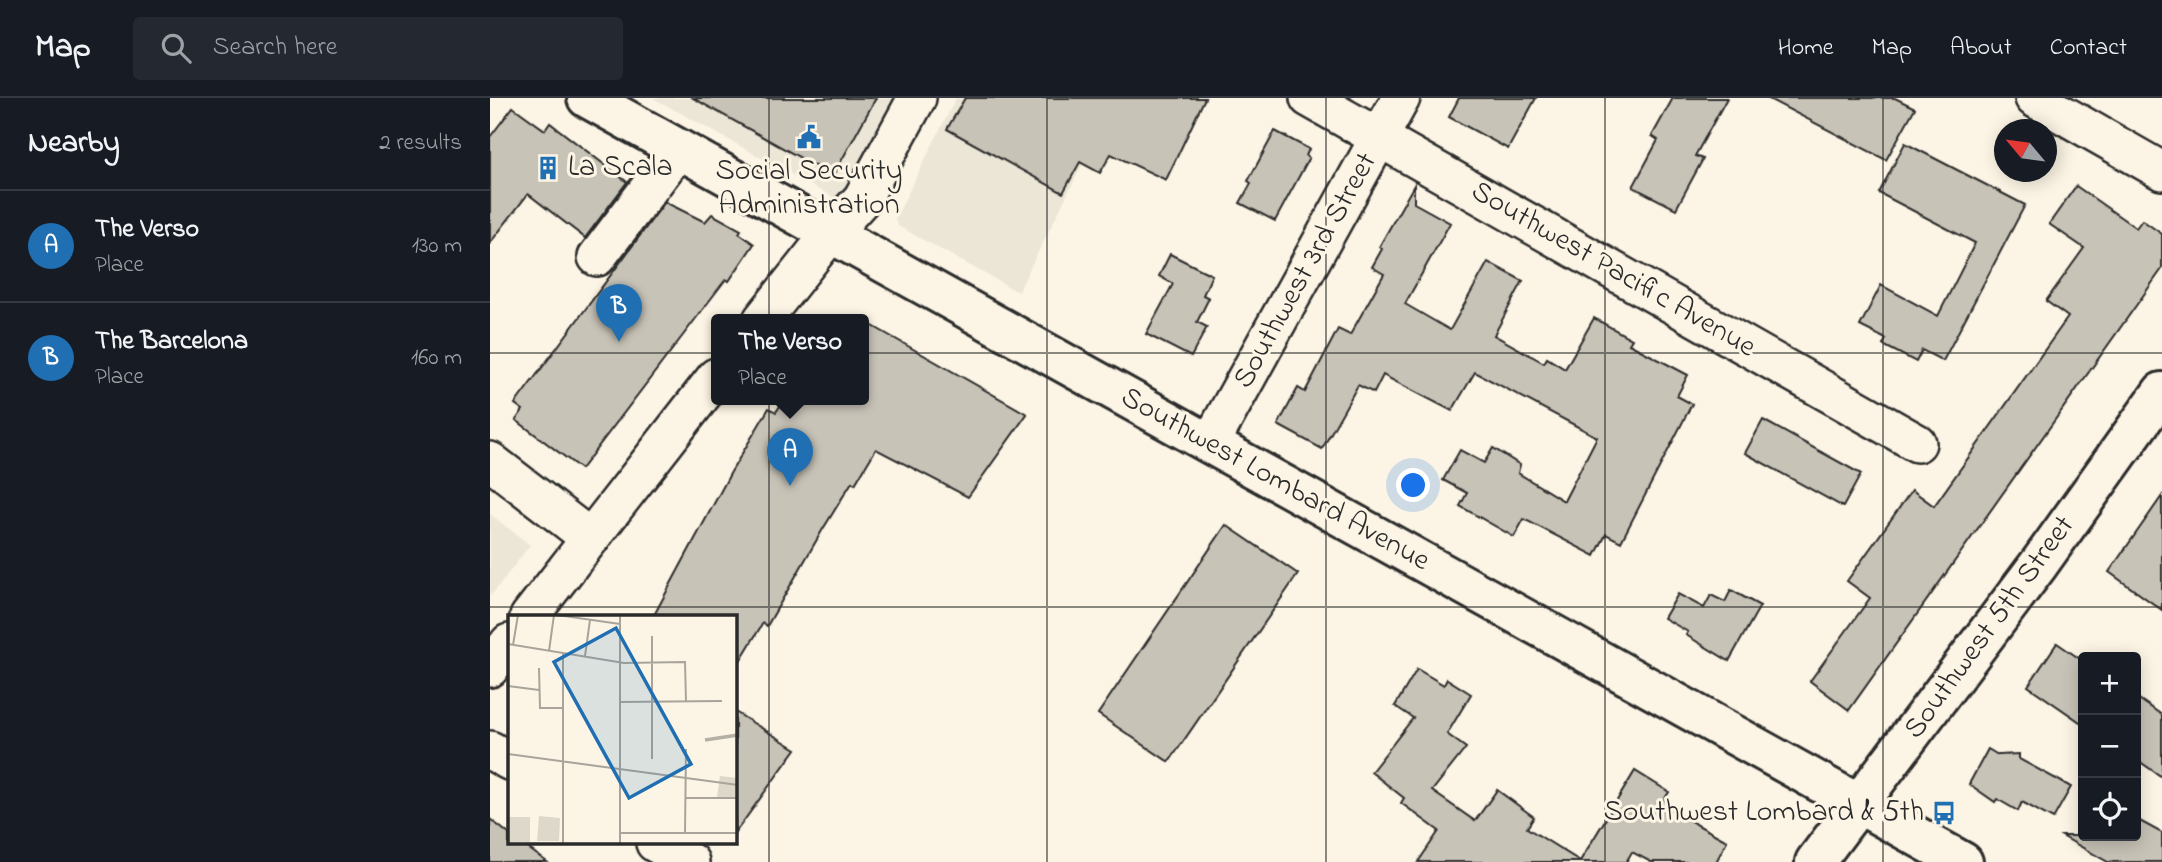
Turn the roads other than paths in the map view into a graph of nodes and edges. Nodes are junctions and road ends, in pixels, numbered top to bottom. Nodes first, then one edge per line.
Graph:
1 (587, 98) edge
2 (917, 98) edge
3 (1309, 98) edge
4 (1401, 98) edge
5 (2034, 98) edge
6 (1381, 137) junction
7 (679, 149) junction
8 (2162, 171) edge
9 (831, 233) junction
10 (597, 257) dead end
11 (767, 314) edge
12 (711, 383) edge
13 (2162, 392) edge
14 (1917, 443) dead end
15 (1210, 444) junction
16 (490, 461) edge
17 (590, 538) junction
18 (531, 615) edge
19 (508, 644) edge
20 (490, 668) edge
21 (490, 750) edge
22 (508, 760) edge
23 (1860, 804) junction
24 (657, 844) edge
25 (690, 862) edge
26 (1815, 862) edge
27 (1964, 862) edge

1 - 7 street, Southwest Lombard Avenue
2 - 9 street
3 - 6 street, Southwest Pacific Avenue
4 - 6 street, Southwest 3rd Street
5 - 8 street
6 - 14 street, Southwest Pacific Avenue
6 - 15 street, Southwest 3rd Street
7 - 9 street, Southwest Lombard Avenue
7 - 10 street
9 - 11 street
9 - 15 street, Southwest Lombard Avenue
12 - 17 street
13 - 23 street, Southwest 5th Street
15 - 23 street, Southwest Lombard Avenue
16 - 17 street
17 - 18 street
19 - 20 street
21 - 22 street
23 - 26 street, Southwest 5th Street
23 - 27 street, Southwest Lombard Avenue
24 - 25 street

